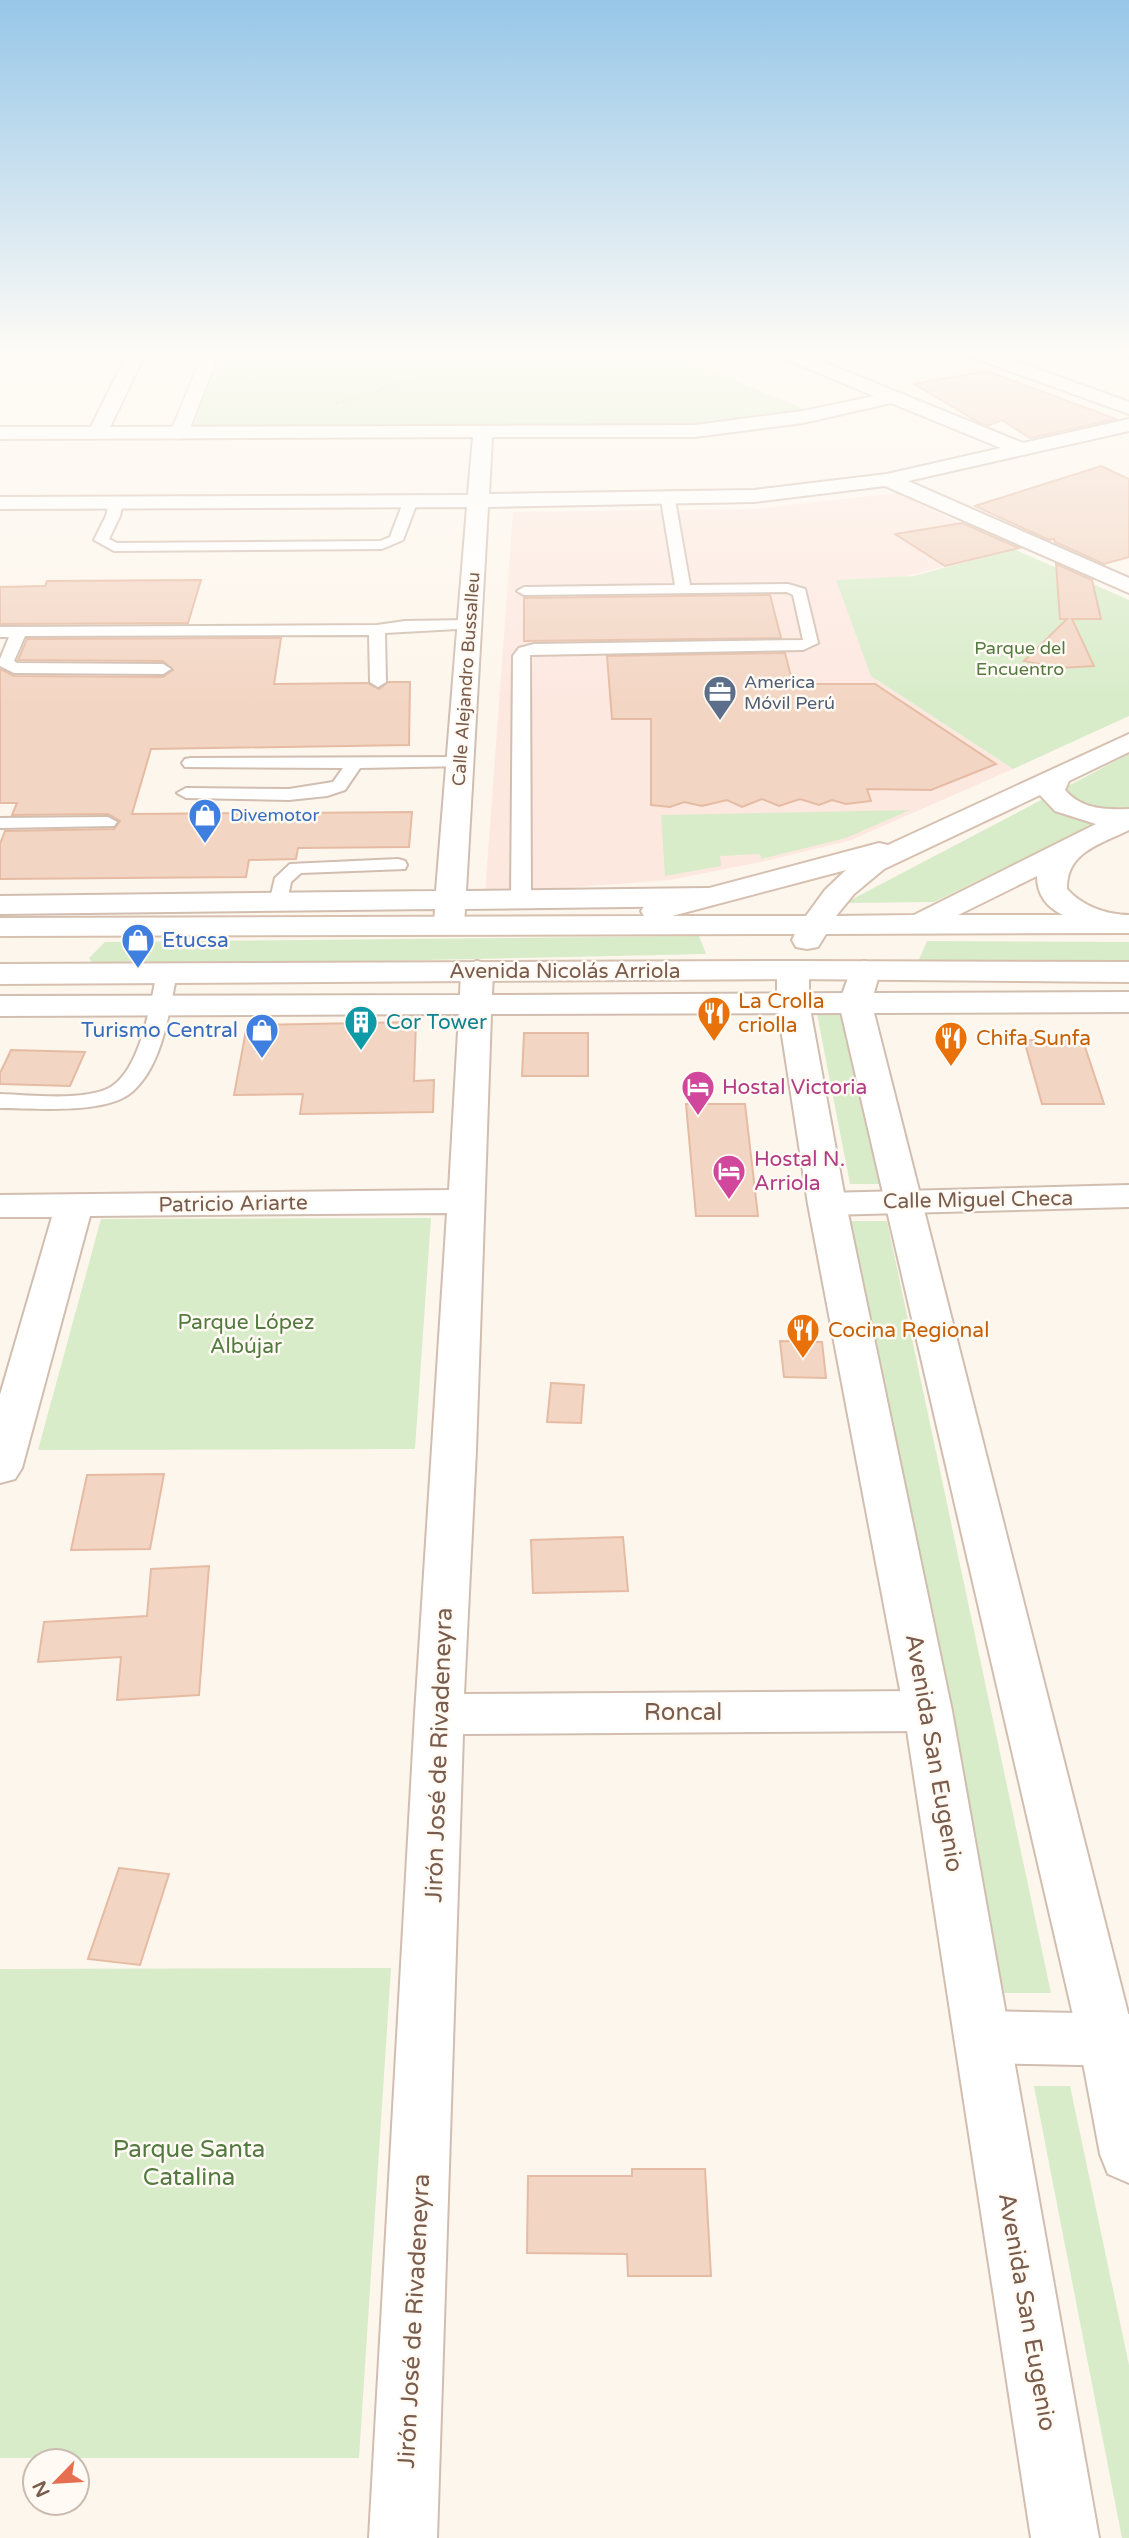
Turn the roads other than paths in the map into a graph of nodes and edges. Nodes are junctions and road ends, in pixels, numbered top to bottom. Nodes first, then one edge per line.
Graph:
1 (480, 466) edge
2 (948, 466) edge
3 (887, 480) junction
4 (411, 500) junction
5 (478, 500) junction
6 (668, 500) junction
7 (116, 502) junction
8 (0, 503) edge
9 (1129, 568) edge
10 (1104, 575) junction
11 (1129, 586) edge
12 (683, 589) junction
13 (524, 591) dead end
14 (470, 625) junction
15 (377, 630) junction
16 (0, 632) edge
17 (19, 632) junction
18 (120, 650) junction
19 (163, 669) dead end
20 (378, 682) dead end
21 (1129, 742) edge
22 (461, 762) junction
23 (191, 763) dead end
24 (354, 763) junction
25 (1057, 777) junction
26 (186, 793) dead end
27 (1129, 818) edge
28 (108, 822) dead end
29 (0, 823) edge
30 (911, 843) junction
31 (1073, 846) junction
32 (398, 865) dead end
33 (707, 897) junction
34 (521, 900) junction
35 (279, 903) junction
36 (450, 914) junction
37 (2, 920) edge
38 (919, 923) junction
39 (815, 924) junction
40 (1122, 924) edge
41 (610, 925) junction
42 (93, 927) junction
43 (0, 965) edge
44 (1129, 972) edge
45 (74, 973) junction
46 (167, 973) junction
47 (0, 974) edge
48 (476, 987) junction
49 (793, 987) junction
50 (860, 987) junction
51 (1129, 1002) edge
52 (160, 1005) junction
53 (0, 1006) edge
54 (0, 1101) edge
55 (1129, 1196) edge
56 (466, 1201) junction
57 (904, 1201) junction
58 (827, 1204) junction
59 (0, 1206) edge
60 (74, 1206) junction
61 (0, 1468) edge
62 (928, 1711) junction
63 (439, 1714) junction
64 (983, 2038) junction
65 (1118, 2040) edge
66 (1129, 2154) edge
67 (404, 2538) edge
68 (1065, 2538) edge

1 - 5 street, Calle Alejandro Bussalleu
2 - 3 street
3 - 6 street
3 - 10 street
4 - 5 street
4 - 7 street
4 - 7 lane
5 - 6 street
5 - 14 street, Calle Alejandro Bussalleu
6 - 12 lane
7 - 8 street
9 - 10 street
10 - 11 street
12 - 13 lane
12 - 34 lane
14 - 15 lane
14 - 22 street, Calle Alejandro Bussalleu
15 - 18 lane
15 - 20 lane
16 - 17 lane
17 - 18 lane
17 - 18 lane
18 - 19 lane
21 - 25 street
22 - 24 lane
22 - 36 street, Calle Alejandro Bussalleu
23 - 24 lane
24 - 26 lane
25 - 27 street
25 - 30 street
27 - 31 street
28 - 29 lane
30 - 33 street
30 - 39 street
31 - 38 street
31 - 40 street
32 - 35 lane
33 - 34 street
33 - 41 street
34 - 36 street
35 - 36 street
35 - 37 street
36 - 41 street
36 - 42 street
37 - 42 street
37 - 43 street
38 - 39 street
38 - 40 street
38 - 50 street
39 - 41 street
39 - 49 street
42 - 45 street
44 - 50 street, Avenida Nicolás Arriola
45 - 46 street, Avenida Nicolás Arriola
45 - 47 street, Avenida Nicolás Arriola
46 - 48 street, Avenida Nicolás Arriola
46 - 52 lane
48 - 49 street, Avenida Nicolás Arriola
48 - 52 street, Avenida Nicolás Arriola
48 - 56 street, Jirón José de Rivadeneyra
49 - 50 street, Avenida Nicolás Arriola
49 - 58 street, Avenida San Eugenio
50 - 51 street, Avenida Nicolás Arriola
50 - 57 street
52 - 53 street, Avenida Nicolás Arriola
52 - 54 lane
55 - 57 street, Calle Miguel Checa
56 - 60 street, Patricio Ariarte
56 - 63 street, Jirón José de Rivadeneyra
57 - 58 street, Calle Miguel Checa
57 - 65 street
58 - 62 street, Avenida San Eugenio
59 - 60 street, Patricio Ariarte
60 - 61 street
62 - 63 street, Roncal
62 - 64 street, Avenida San Eugenio
63 - 67 street, Jirón José de Rivadeneyra
64 - 65 street
64 - 68 street, Avenida San Eugenio
65 - 66 street

